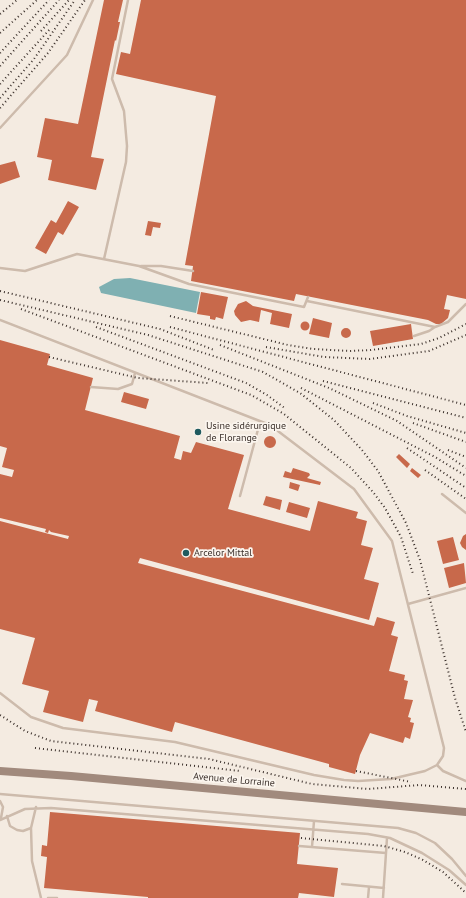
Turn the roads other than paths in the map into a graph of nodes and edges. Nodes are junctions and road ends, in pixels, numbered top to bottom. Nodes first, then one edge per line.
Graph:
1 (93, 0) edge
2 (128, 0) edge
3 (0, 128) edge
4 (104, 259) junction
5 (139, 266) junction
6 (0, 268) edge
7 (193, 271) dead end
8 (308, 297) dead end
9 (306, 302) junction
10 (466, 304) edge
11 (0, 320) edge
12 (434, 327) junction
13 (414, 336) dead end
14 (135, 373) junction
15 (91, 387) dead end
16 (260, 422) junction
17 (442, 494) dead end
18 (240, 496) dead end
19 (466, 513) edge
20 (466, 588) edge
21 (408, 604) junction
22 (0, 693) edge
23 (436, 765) junction
24 (0, 771) edge
25 (466, 781) edge
26 (0, 794) edge
27 (0, 801) edge
28 (36, 807) junction
29 (466, 812) edge
30 (6, 816) junction
31 (0, 820) edge
32 (314, 821) junction
33 (31, 828) junction
34 (314, 829) junction
35 (387, 838) junction
36 (299, 846) dead end
37 (312, 847) junction
38 (386, 853) junction
39 (466, 876) edge
40 (342, 884) dead end
41 (466, 885) edge
42 (369, 887) junction
43 (384, 888) junction
44 (42, 898) edge
45 (48, 898) edge
46 (56, 898) edge
47 (368, 898) edge
48 (383, 898) edge

1 - 3 lane
2 - 4 lane
4 - 5 lane
4 - 6 lane
5 - 7 lane
5 - 9 lane
8 - 9 lane
9 - 12 lane
10 - 12 lane
11 - 14 lane
12 - 13 lane
14 - 15 lane
14 - 16 lane
16 - 18 lane
16 - 21 lane
17 - 19 lane
20 - 21 lane
21 - 23 lane
22 - 23 lane
23 - 25 lane
24 - 29 main road, Avenue de Lorraine
26 - 32 lane
27 - 31 lane
28 - 30 lane
28 - 33 lane
28 - 34 lane
30 - 31 lane
30 - 33 lane
32 - 34 lane
32 - 39 lane
33 - 44 lane
34 - 35 lane
34 - 37 lane
35 - 38 lane
35 - 41 lane
36 - 37 lane
37 - 38 lane
38 - 43 lane
40 - 42 lane
42 - 43 lane
42 - 47 lane
43 - 48 lane
45 - 46 lane

